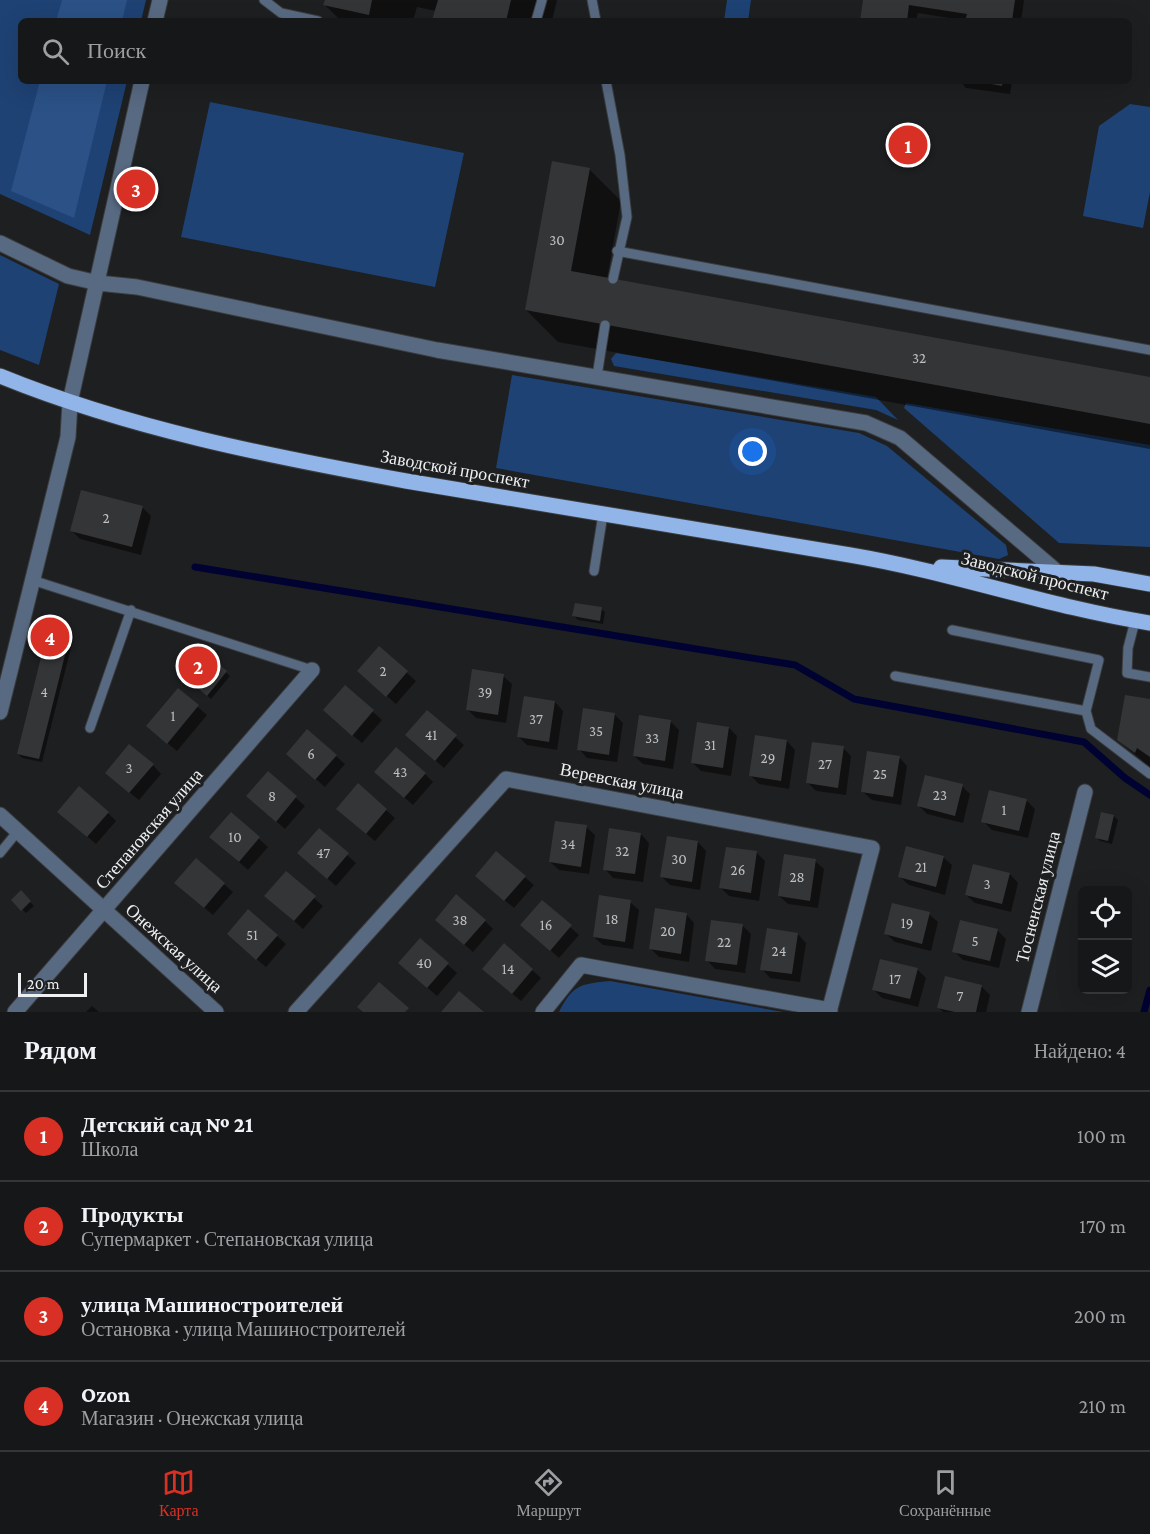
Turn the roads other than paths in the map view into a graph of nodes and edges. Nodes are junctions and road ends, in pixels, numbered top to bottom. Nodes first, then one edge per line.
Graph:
1 (160, 0) edge
2 (264, 0) edge
3 (542, 0) edge
4 (592, 0) edge
5 (156, 18) edge
6 (304, 18) edge
7 (538, 18) edge
8 (595, 18) edge
9 (141, 84) edge
10 (607, 84) edge
11 (0, 243) edge
12 (617, 251) junction
13 (613, 279) dead end
14 (98, 283) junction
15 (605, 325) dead end
16 (1150, 350) edge
17 (597, 375) junction
18 (0, 376) edge
19 (70, 402) junction
20 (603, 514) junction
21 (912, 565) junction
22 (594, 571) dead end
23 (1056, 571) junction
24 (32, 580) junction
25 (1150, 584) edge
26 (131, 610) junction
27 (1142, 622) edge
28 (952, 630) dead end
29 (312, 670) joint
30 (896, 676) dead end
31 (1150, 677) edge
32 (1086, 711) junction
33 (0, 712) edge
34 (90, 728) dead end
35 (1150, 774) edge
36 (1086, 792) dead end
37 (0, 815) edge
38 (18, 831) junction
39 (0, 853) edge
40 (104, 911) junction
41 (830, 1011) edge
42 (15, 1012) edge
43 (216, 1012) edge
44 (296, 1012) edge
45 (543, 1012) edge
46 (1029, 1012) edge

1 - 5 street
2 - 6 lane
3 - 7 lane
4 - 8 lane
9 - 14 street
10 - 12 lane
11 - 14 street
12 - 13 lane
12 - 16 lane
14 - 17 street
14 - 19 street
15 - 17 lane
17 - 23 street
18 - 19 main road, Заводской проспект
19 - 20 main road, Заводской проспект
19 - 24 street
20 - 21 main road, Заводской проспект
20 - 22 lane
21 - 23 main road, Заводской проспект
21 - 27 main road, Заводской проспект
23 - 25 main road, Заводской проспект
24 - 26 lane
24 - 33 street
26 - 29 lane
26 - 34 lane
27 - 31 lane
28 - 32 lane
29 - 40 street, Степановская улица
30 - 32 lane
32 - 35 lane
36 - 46 street, Тосненская улица
37 - 38 street, Онежская улица
38 - 39 lane
38 - 40 street, Онежская улица
40 - 42 street, Степановская улица
40 - 43 street, Онежская улица
41 - 44 street, Веревская улица
41 - 45 street

